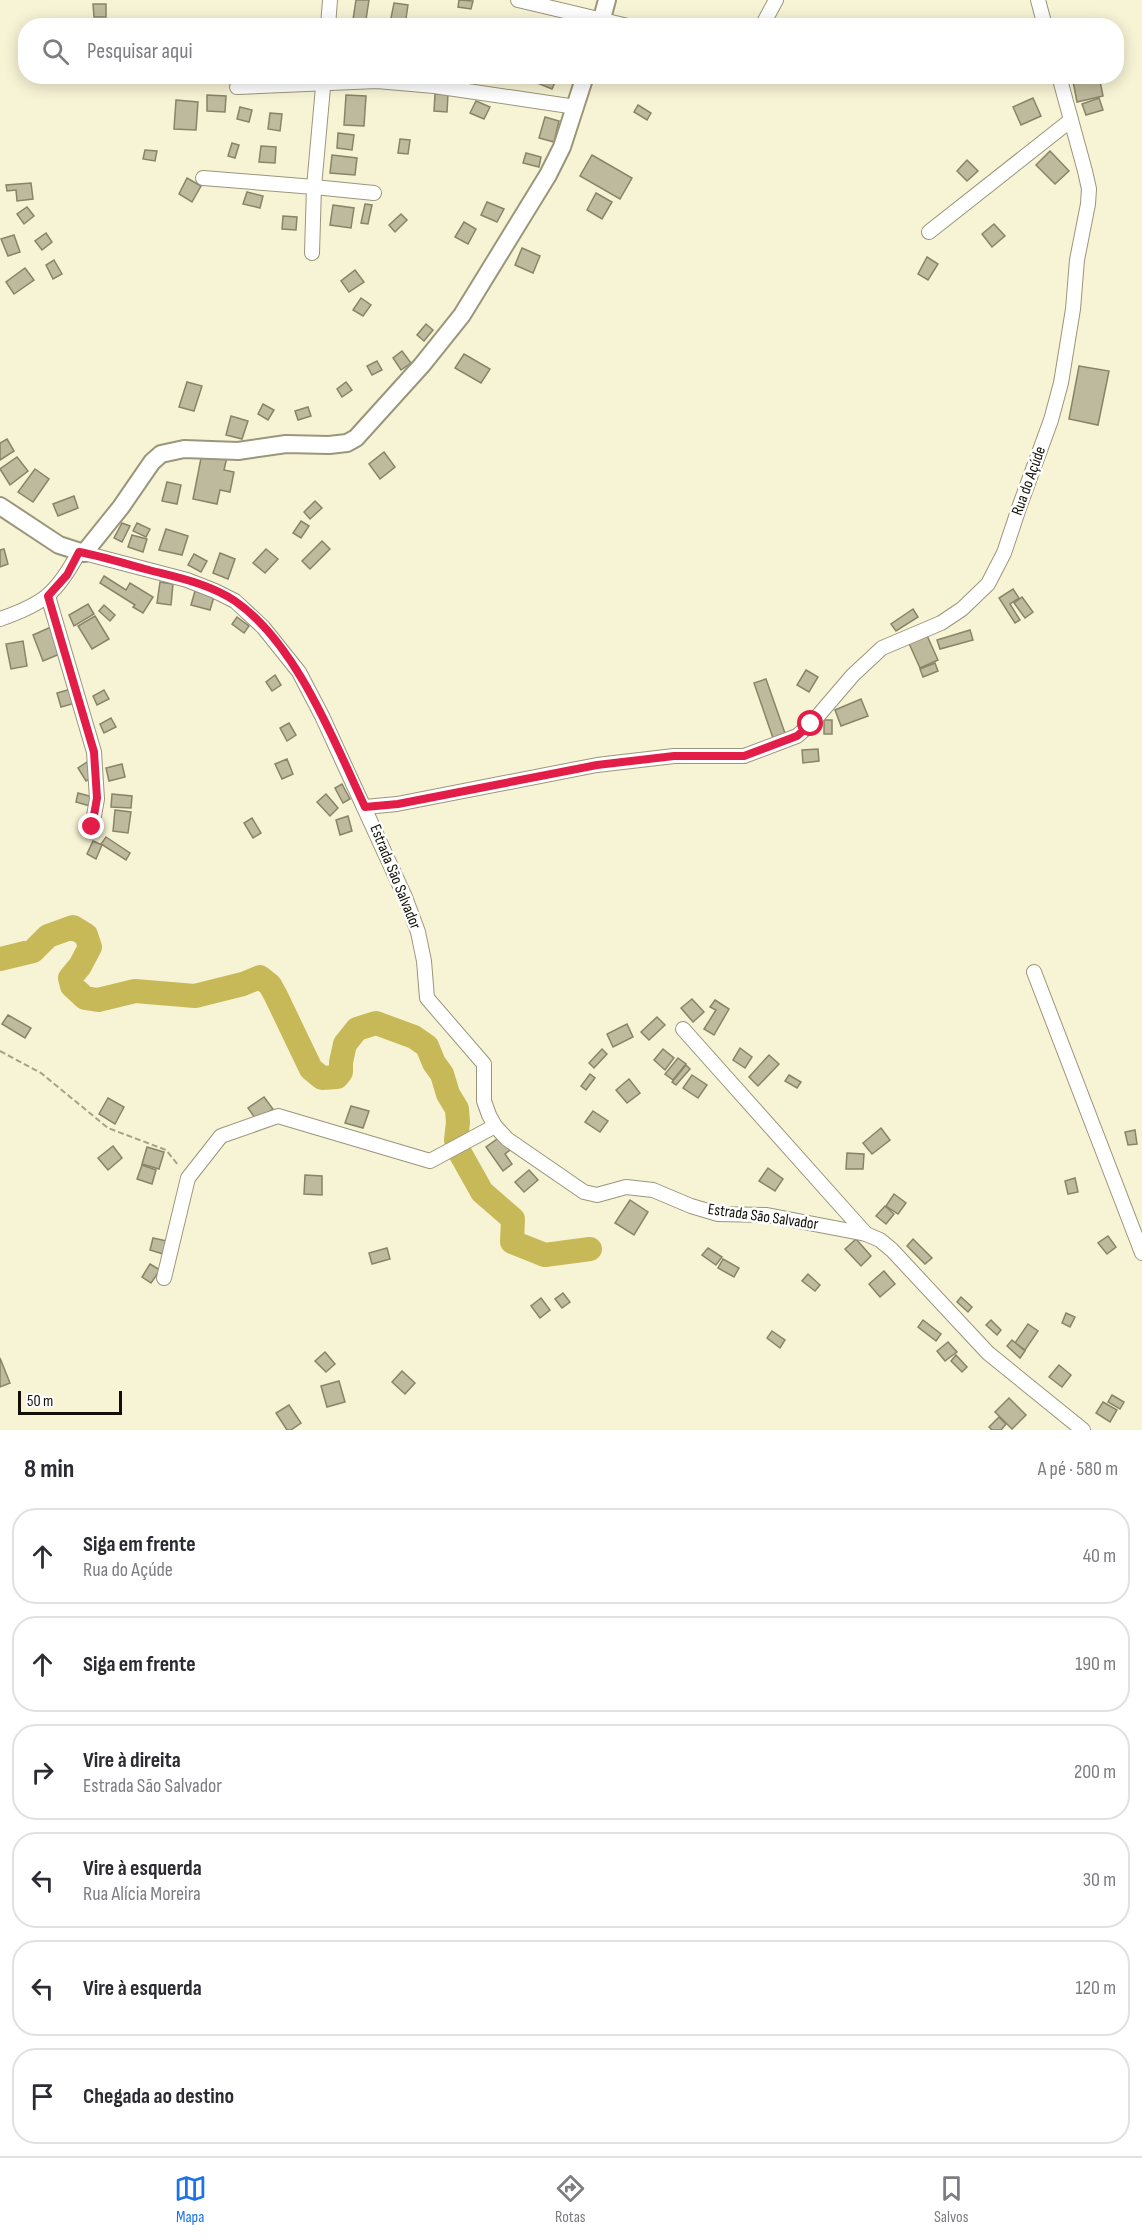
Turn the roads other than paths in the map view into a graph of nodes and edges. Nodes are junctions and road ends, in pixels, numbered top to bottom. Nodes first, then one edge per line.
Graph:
1 (330, 0) edge
2 (518, 0) edge
3 (607, 0) edge
4 (776, 0) edge
5 (1038, 0) edge
6 (329, 18) edge
7 (583, 18) edge
8 (602, 18) edge
9 (766, 18) edge
10 (1043, 18) edge
11 (270, 84) edge
12 (324, 84) edge
13 (411, 84) edge
14 (583, 84) edge
15 (1061, 84) edge
16 (237, 87) dead end
17 (576, 107) junction
18 (1071, 120) junction
19 (203, 178) dead end
20 (314, 187) junction
21 (374, 194) dead end
22 (929, 232) dead end
23 (312, 253) dead end
24 (0, 506) edge
25 (82, 552) junction
26 (48, 596) junction
27 (0, 619) edge
28 (365, 807) junction
29 (92, 827) dead end
30 (1034, 972) dead end
31 (683, 1029) dead end
32 (495, 1126) junction
33 (866, 1234) junction
34 (1142, 1253) edge
35 (164, 1278) dead end
36 (1083, 1430) edge

1 - 6 street
2 - 7 street
3 - 8 street
4 - 9 street
5 - 10 street
11 - 16 street
12 - 20 street
13 - 17 street
14 - 17 street
15 - 18 street, Rua do Açúde
17 - 25 street
18 - 22 street
18 - 28 street, Rua do Açúde
19 - 20 street
20 - 21 street
20 - 23 street
24 - 25 street, Estrada São Salvador
25 - 26 street
25 - 28 street, Estrada São Salvador
26 - 27 street
26 - 29 street
28 - 32 street, Estrada São Salvador
30 - 34 street
31 - 33 street
32 - 33 street, Estrada São Salvador
32 - 35 street
33 - 36 street, Estrada São Salvador

